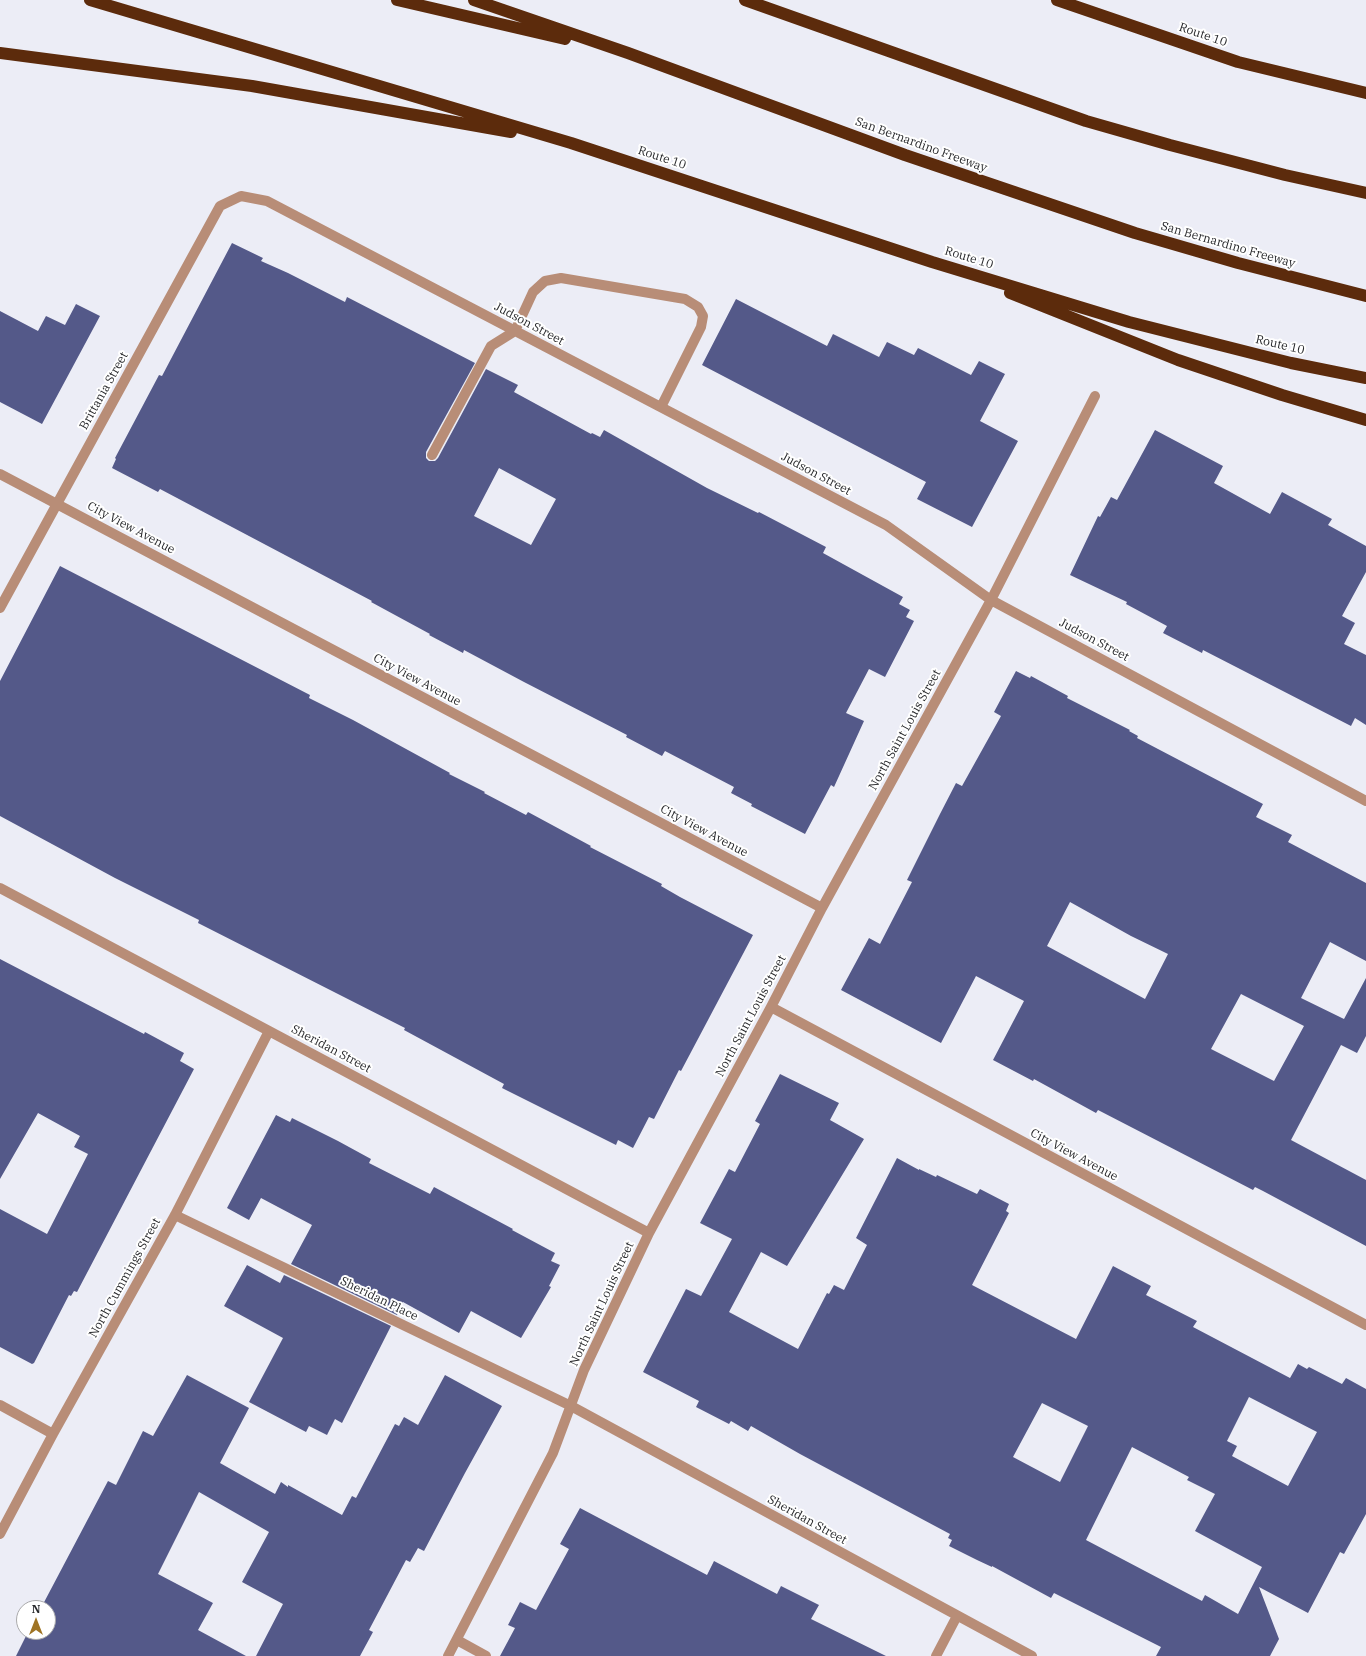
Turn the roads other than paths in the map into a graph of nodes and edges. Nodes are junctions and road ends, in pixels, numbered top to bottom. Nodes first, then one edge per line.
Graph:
1 (90, 0) edge
2 (397, 0) edge
3 (474, 0) edge
4 (745, 0) edge
5 (1057, 0) edge
6 (0, 53) edge
7 (628, 53) junction
8 (1366, 94) edge
9 (571, 143) junction
10 (1366, 193) edge
11 (241, 196) joint
12 (932, 262) junction
13 (1366, 296) edge
14 (516, 331) junction
15 (1366, 378) edge
16 (1095, 396) dead end
17 (661, 408) junction
18 (1366, 420) edge
19 (432, 455) dead end
20 (0, 474) edge
21 (56, 504) junction
22 (991, 600) junction
23 (0, 608) edge
24 (1366, 801) edge
25 (0, 888) edge
26 (822, 908) junction
27 (771, 1007) junction
28 (269, 1031) junction
29 (175, 1215) junction
30 (649, 1233) junction
31 (1366, 1325) edge
32 (0, 1406) edge
33 (571, 1406) junction
34 (53, 1434) junction
35 (0, 1534) edge
36 (957, 1616) junction
37 (457, 1640) junction
38 (448, 1656) edge
39 (486, 1656) edge
40 (936, 1656) edge
41 (1032, 1656) edge

1 - 9 highway
2 - 7 highway
3 - 7 highway, San Bernardino Freeway
4 - 10 highway
5 - 8 highway, Route 10
6 - 9 highway
7 - 13 highway, San Bernardino Freeway
9 - 12 highway, Route 10
11 - 14 street, Judson Street
11 - 21 street, Brittania Street
12 - 15 highway, Route 10
12 - 18 highway
14 - 17 street, Judson Street
14 - 17 street
14 - 19 street
16 - 22 street, North Saint Louis Street
17 - 22 street, Judson Street
20 - 21 street, City View Avenue
21 - 23 street, Brittania Street
21 - 26 street, City View Avenue
22 - 24 street, Judson Street
22 - 26 street, North Saint Louis Street
25 - 28 street, Sheridan Street
26 - 27 street, North Saint Louis Street
27 - 30 street, North Saint Louis Street
27 - 31 street, City View Avenue
28 - 29 street, North Cummings Street
28 - 30 street, Sheridan Street
29 - 33 street, Sheridan Place
29 - 34 street, North Cummings Street
30 - 33 street, North Saint Louis Street
32 - 34 street
33 - 36 street, Sheridan Street
33 - 37 street, North Saint Louis Street
34 - 35 street, North Cummings Street
36 - 40 street
36 - 41 street, Sheridan Street
37 - 38 street, North Saint Louis Street
37 - 39 street

